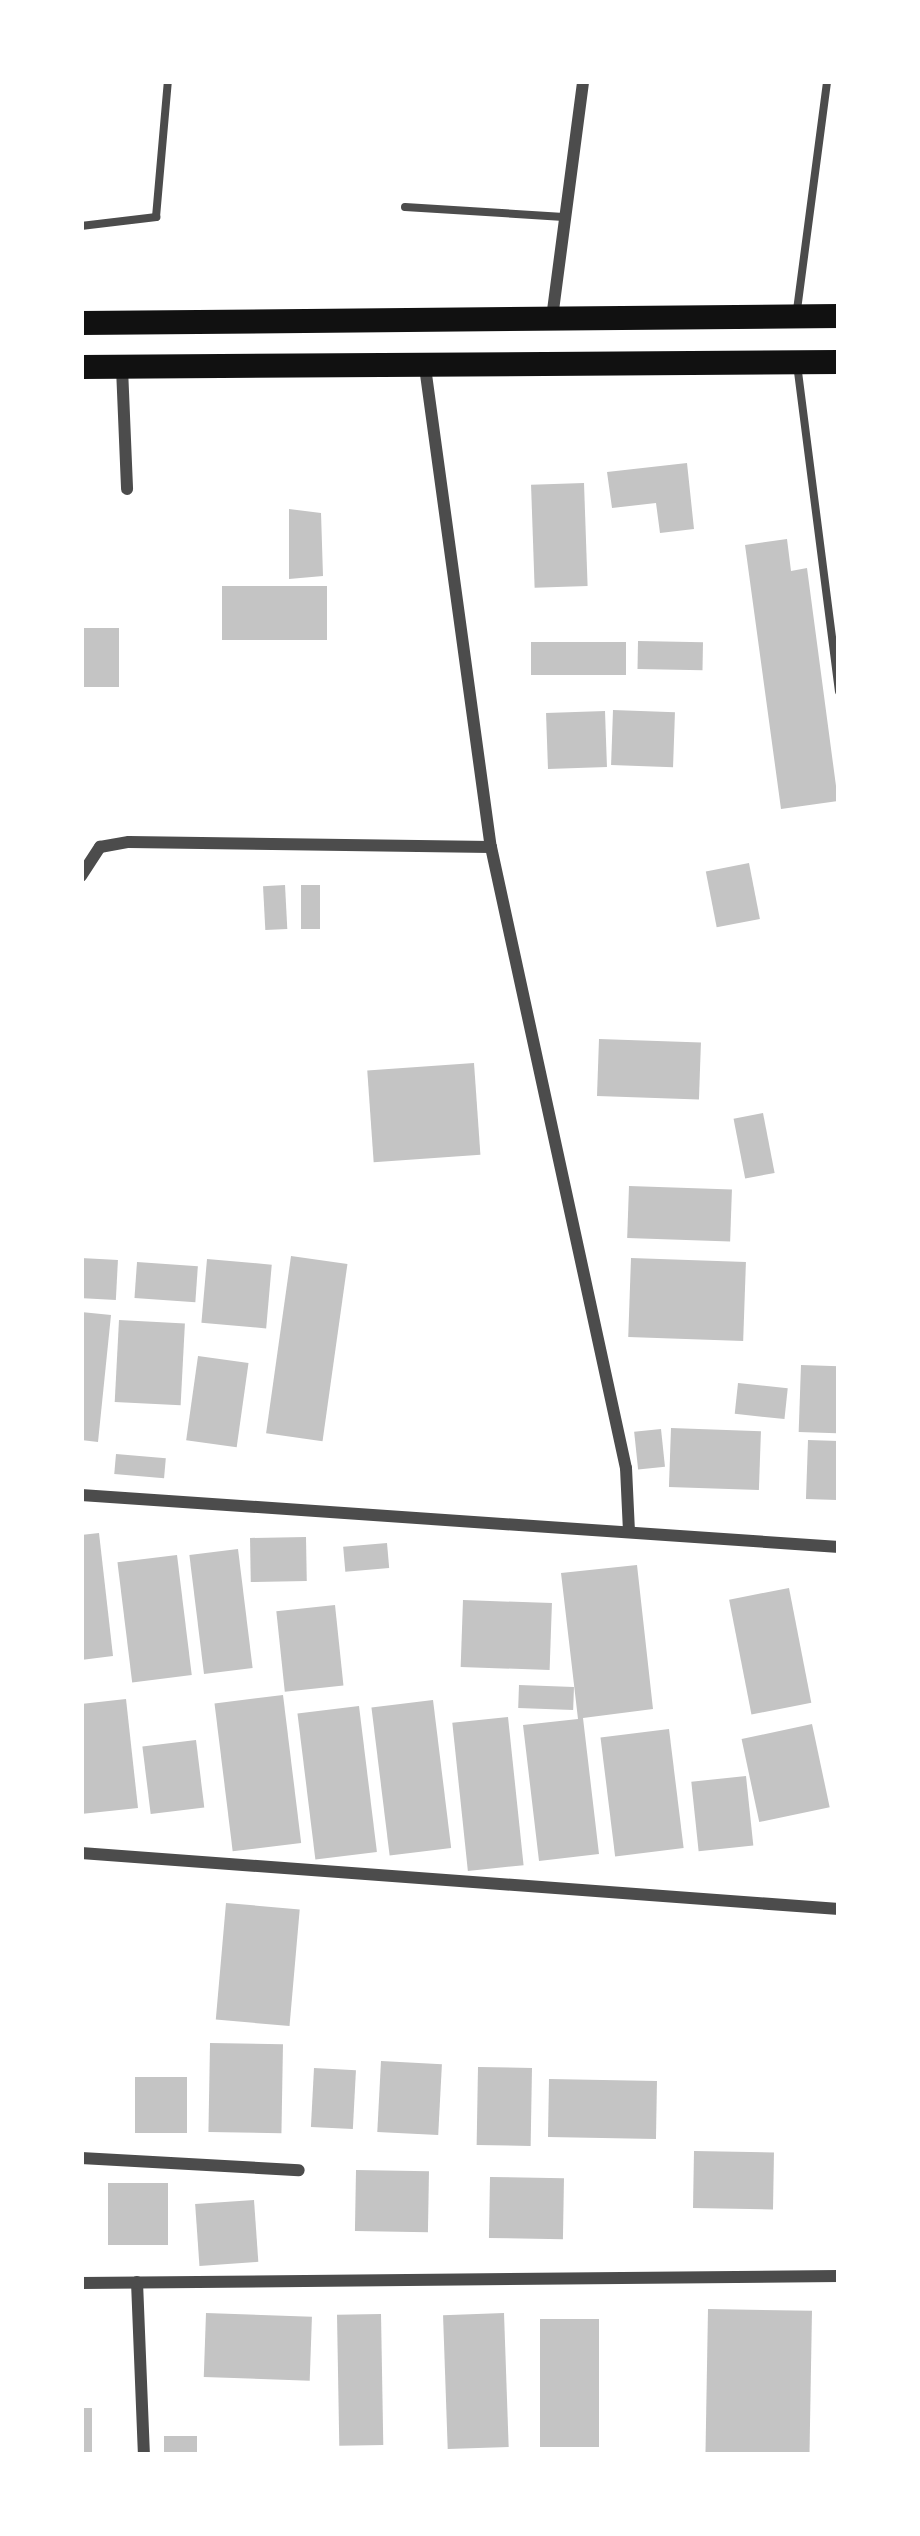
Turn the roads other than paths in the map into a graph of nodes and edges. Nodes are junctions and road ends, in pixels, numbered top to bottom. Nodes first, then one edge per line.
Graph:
1 (168, 81) edge
2 (583, 81) edge
3 (826, 81) edge
4 (405, 207) dead end
5 (565, 217) junction
6 (81, 226) edge
7 (839, 316) edge
8 (796, 317) junction
9 (551, 322) junction
10 (81, 323) edge
11 (797, 362) junction
12 (839, 362) edge
13 (81, 367) edge
14 (122, 367) junction
15 (425, 367) junction
16 (127, 489) dead end
17 (839, 692) edge
18 (491, 847) junction
19 (81, 876) edge
20 (81, 1495) edge
21 (629, 1532) junction
22 (839, 1547) edge
23 (81, 1853) edge
24 (839, 1909) edge
25 (81, 2158) edge
26 (299, 2170) dead end
27 (839, 2276) edge
28 (137, 2282) junction
29 (81, 2283) edge
30 (144, 2455) edge

1 - 6 lane
2 - 5 street
3 - 8 lane
4 - 5 lane
5 - 9 street
7 - 8 highway
8 - 9 highway
9 - 10 highway
11 - 12 highway
11 - 15 highway
11 - 17 lane
13 - 14 highway
14 - 15 highway
14 - 16 street
15 - 18 street
18 - 19 street
18 - 21 street
20 - 21 street
21 - 22 street
23 - 24 street
25 - 26 street
27 - 28 street
28 - 29 street
28 - 30 street

